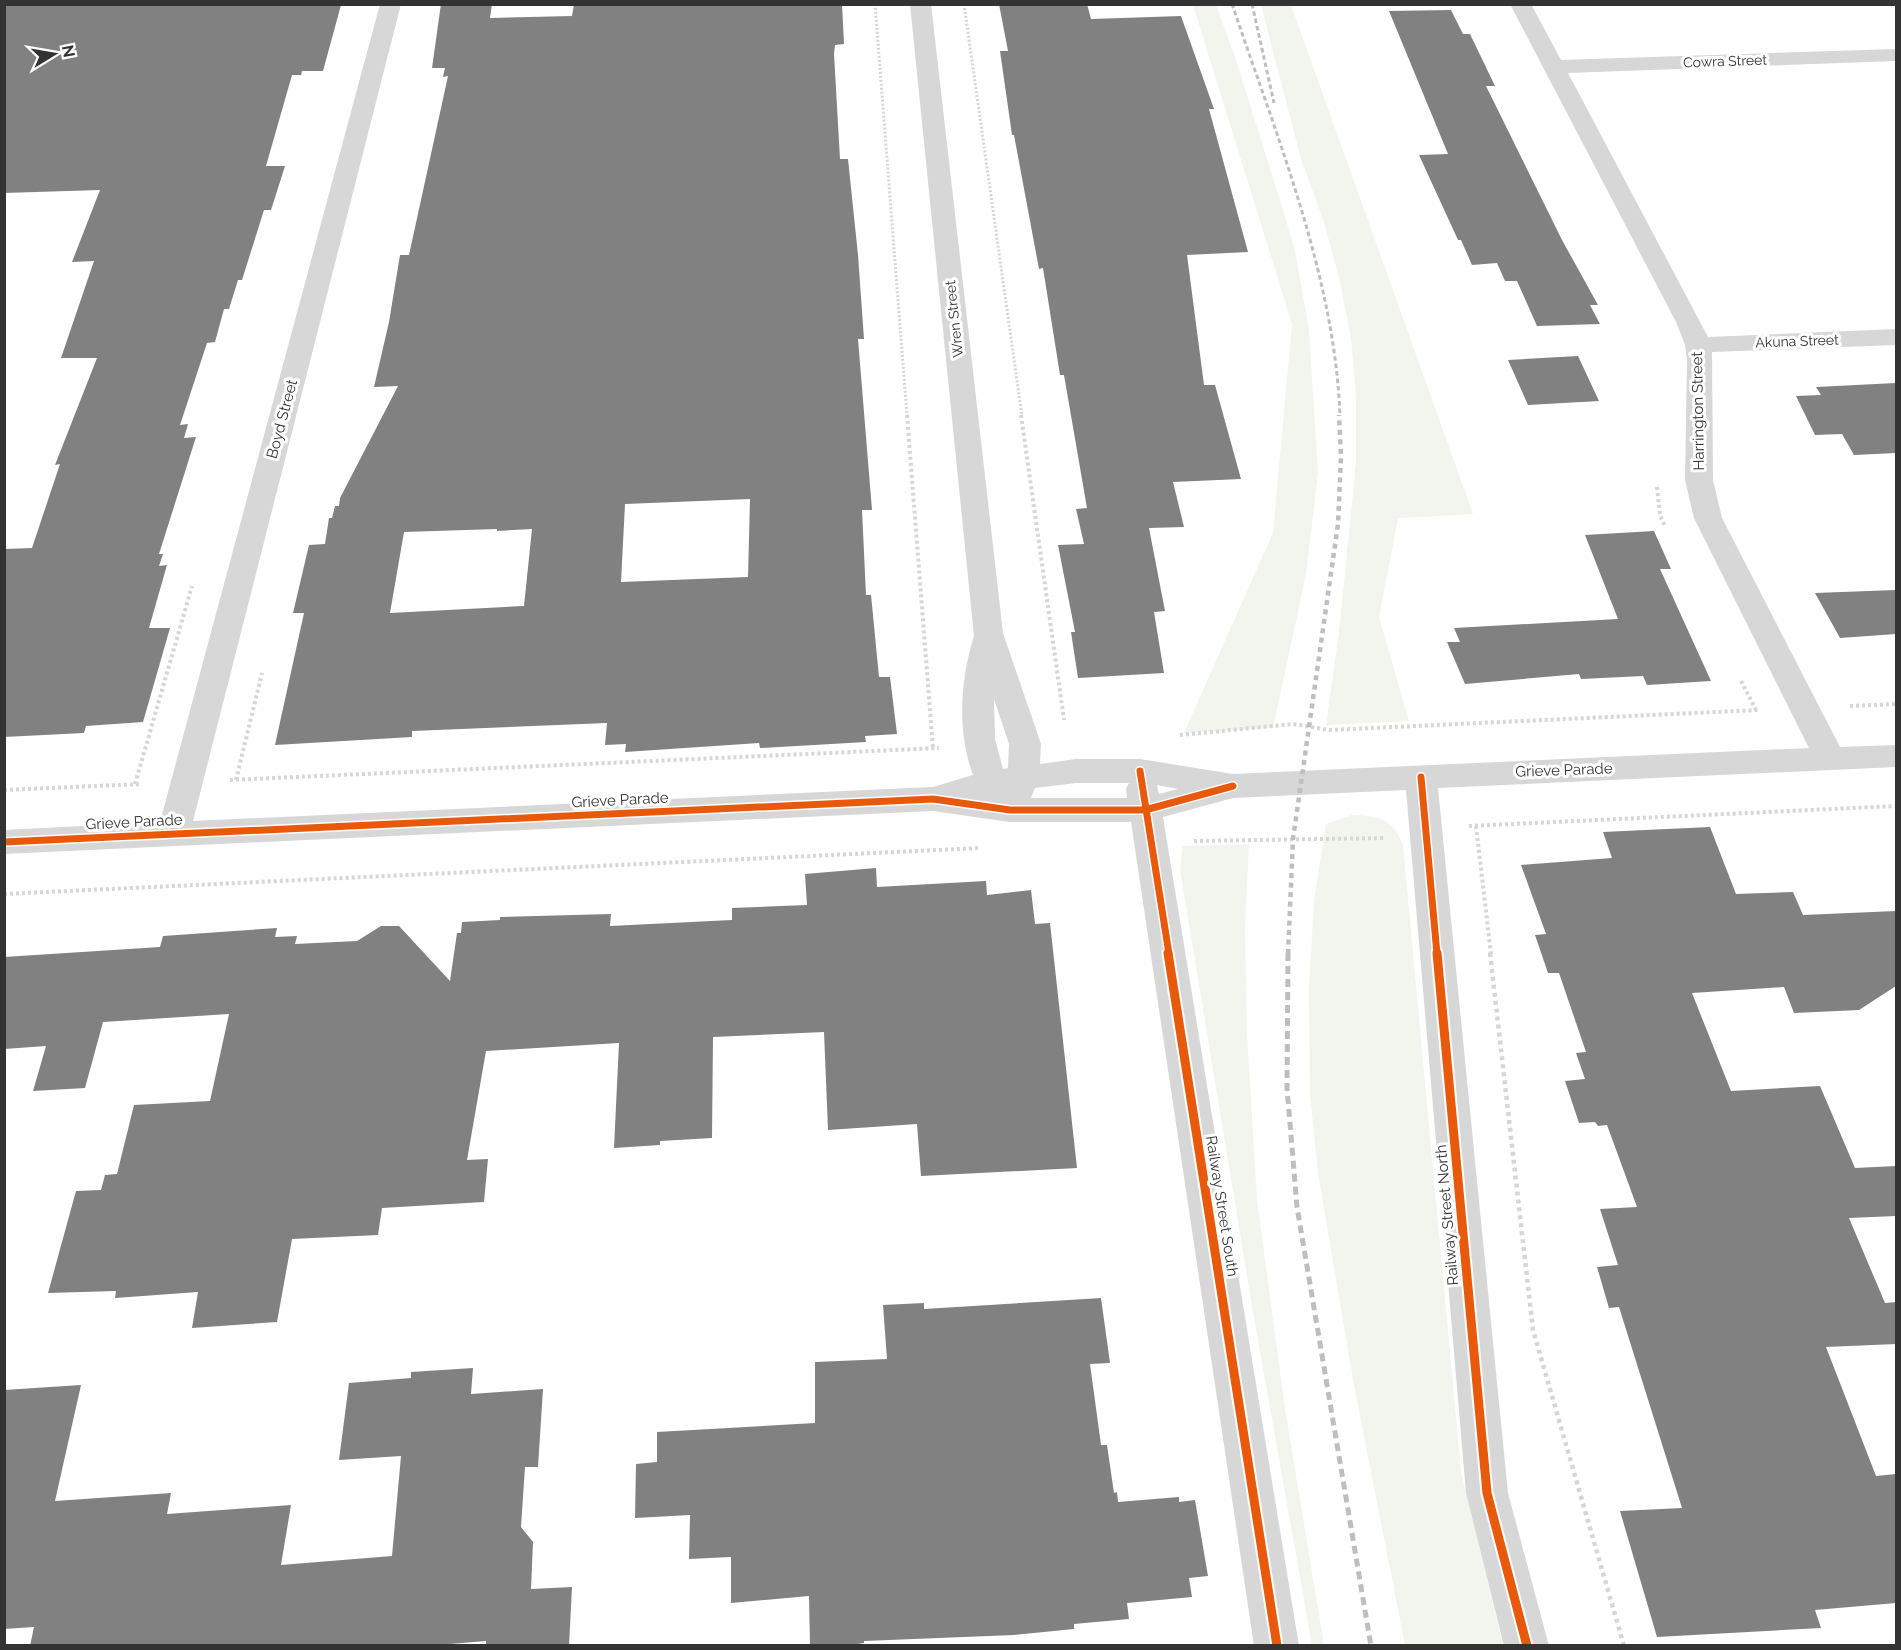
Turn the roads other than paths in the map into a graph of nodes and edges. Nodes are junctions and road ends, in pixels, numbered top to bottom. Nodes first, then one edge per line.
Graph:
1 (391, 4) edge
2 (920, 4) edge
3 (1520, 4) edge
4 (1896, 56) edge
5 (1553, 67) junction
6 (1896, 337) edge
7 (1698, 345) junction
8 (988, 633) junction
9 (1896, 756) edge
10 (1830, 759) junction
11 (1140, 771) junction
12 (1024, 776) junction
13 (1421, 777) junction
14 (991, 782) junction
15 (1233, 786) junction
16 (933, 799) junction
17 (1010, 810) junction
18 (1148, 826) junction
19 (173, 834) junction
20 (4, 842) edge
21 (1277, 1646) edge
22 (1527, 1646) edge

1 - 19 street, Boyd Street
2 - 8 street, Wren Street
3 - 5 street, Harrington Street
4 - 5 street, Cowra Street
5 - 7 street, Harrington Street
6 - 7 street, Akuna Street
7 - 10 street, Harrington Street
8 - 12 street, Wren Street
8 - 14 street, Wren Street
9 - 10 street, Grieve Parade
10 - 13 street, Grieve Parade
11 - 12 street, Grieve Parade
11 - 15 street, Grieve Parade
11 - 18 street, Railway Street South
12 - 14 street, Grieve Parade
12 - 17 street, Wren Street
13 - 15 street, Grieve Parade
13 - 22 street, Railway Street North
14 - 16 street, Grieve Parade
14 - 17 street, Wren Street
15 - 18 street, Grieve Parade
16 - 17 street, Grieve Parade
16 - 19 street, Grieve Parade
17 - 18 street, Grieve Parade
18 - 21 street, Railway Street South
19 - 20 street, Grieve Parade

